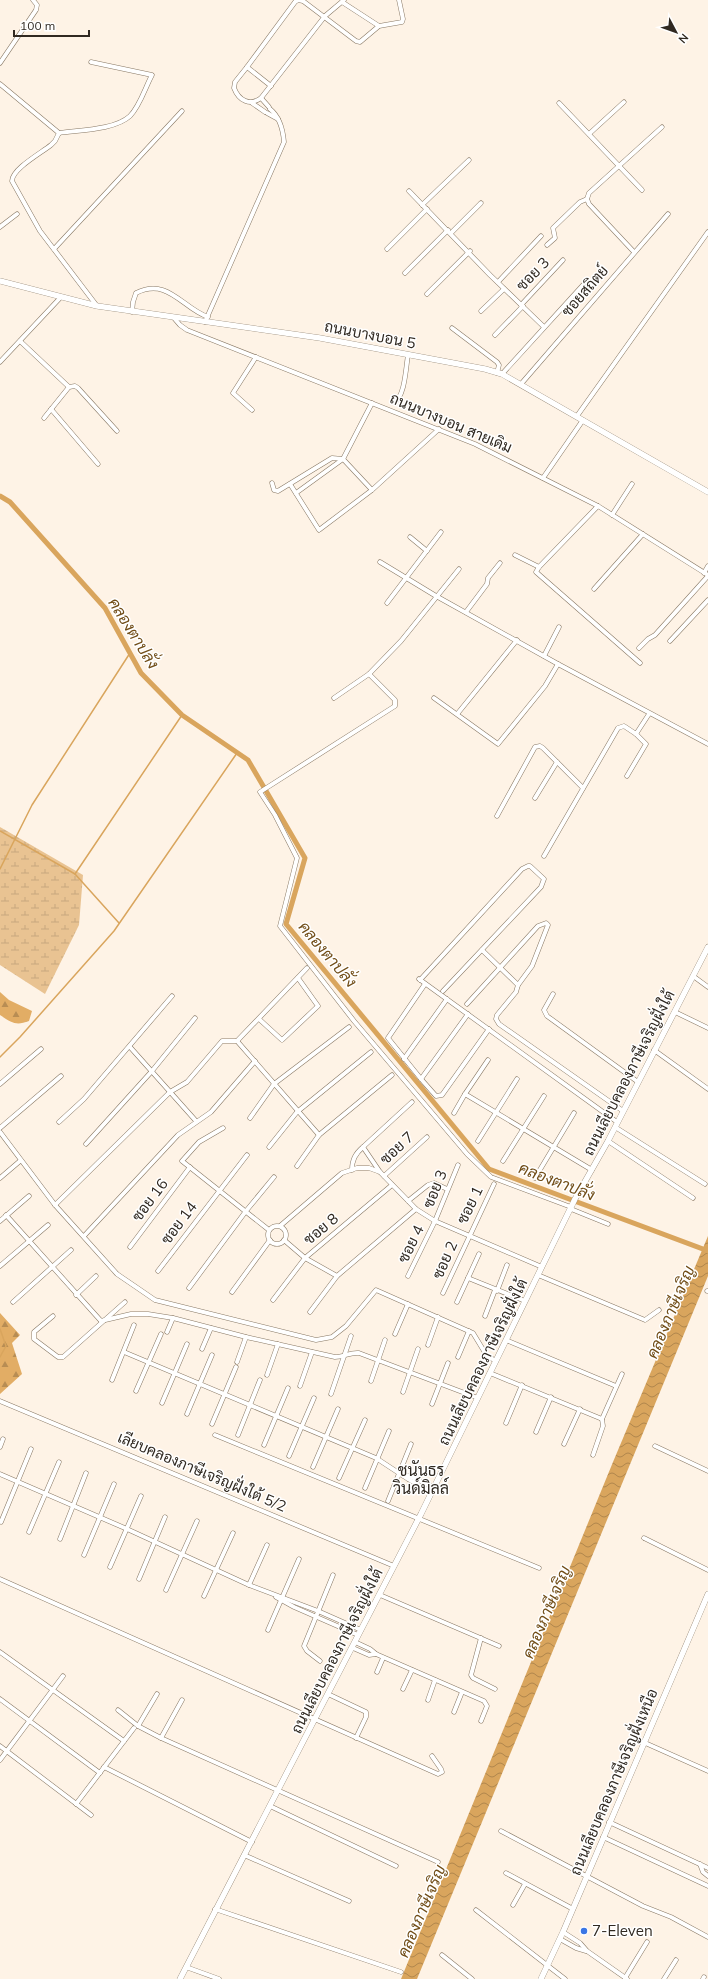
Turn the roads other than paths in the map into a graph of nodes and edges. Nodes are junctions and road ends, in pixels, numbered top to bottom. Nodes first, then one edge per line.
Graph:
1 (33, 0) edge
2 (399, 0) edge
3 (343, 1) edge
4 (325, 16) junction
5 (379, 26) junction
6 (91, 62) dead end
7 (0, 63) edge
8 (246, 67) junction
9 (0, 84) edge
10 (271, 86) junction
11 (261, 98) junction
12 (252, 102) junction
13 (624, 102) dead end
14 (559, 103) dead end
15 (182, 111) dead end
16 (278, 119) junction
17 (662, 127) dead end
18 (59, 133) junction
19 (589, 134) junction
20 (469, 160) dead end
21 (620, 167) junction
22 (642, 190) dead end
23 (409, 191) dead end
24 (587, 199) junction
25 (481, 203) dead end
26 (422, 205) junction
27 (427, 209) junction
28 (17, 214) dead end
29 (668, 214) dead end
30 (0, 227) edge
31 (450, 232) junction
32 (708, 232) edge
33 (541, 236) dead end
34 (547, 245) dead end
35 (387, 248) dead end
36 (54, 249) junction
37 (470, 252) junction
38 (634, 252) junction
39 (563, 260) dead end
40 (405, 273) dead end
41 (0, 281) edge
42 (498, 282) junction
43 (583, 285) dead end
44 (504, 289) junction
45 (427, 294) dead end
46 (61, 297) junction
47 (97, 306) junction
48 (522, 306) junction
49 (481, 311) dead end
50 (132, 312) junction
51 (174, 318) junction
52 (207, 319) junction
53 (544, 327) junction
54 (452, 328) dead end
55 (495, 335) dead end
56 (20, 341) junction
57 (408, 354) junction
58 (256, 357) junction
59 (0, 362) edge
60 (499, 373) junction
61 (521, 384) junction
62 (69, 387) junction
63 (372, 402) junction
64 (394, 402) dead end
65 (52, 409) junction
66 (252, 410) dead end
67 (577, 416) junction
68 (44, 418) dead end
69 (583, 420) junction
70 (439, 430) junction
71 (117, 431) dead end
72 (343, 459) junction
73 (98, 464) dead end
74 (543, 478) junction
75 (272, 483) dead end
76 (290, 484) junction
77 (632, 484) dead end
78 (372, 490) junction
79 (708, 492) edge
80 (296, 493) junction
81 (598, 506) junction
82 (612, 515) junction
83 (441, 532) dead end
84 (643, 534) junction
85 (410, 537) dead end
86 (427, 551) junction
87 (515, 555) dead end
88 (380, 562) dead end
89 (500, 563) dead end
90 (708, 566) edge
91 (539, 567) junction
92 (458, 569) dead end
93 (707, 575) edge
94 (406, 578) junction
95 (594, 589) dead end
96 (436, 596) junction
97 (708, 600) edge
98 (387, 603) dead end
99 (466, 612) junction
100 (559, 628) dead end
101 (517, 640) junction
102 (670, 641) dead end
103 (639, 648) dead end
104 (544, 656) junction
105 (640, 662) dead end
106 (558, 664) junction
107 (369, 674) junction
108 (334, 698) dead end
109 (434, 698) dead end
110 (458, 713) junction
111 (649, 714) junction
112 (636, 734) junction
113 (708, 744) edge
114 (557, 762) junction
115 (627, 776) dead end
116 (583, 788) junction
117 (535, 798) dead end
118 (497, 816) dead end
119 (544, 856) dead end
120 (708, 947) edge
121 (482, 950) junction
122 (307, 968) dead end
123 (501, 968) junction
124 (693, 976) junction
125 (298, 978) junction
126 (425, 984) junction
127 (518, 985) junction
128 (708, 987) edge
129 (443, 991) dead end
130 (553, 994) dead end
131 (172, 996) dead end
132 (447, 999) junction
133 (467, 1004) dead end
134 (674, 1012) junction
135 (468, 1014) junction
136 (195, 1018) dead end
137 (259, 1019) junction
138 (349, 1027) dead end
139 (708, 1028) edge
140 (489, 1029) junction
141 (237, 1041) junction
142 (130, 1047) junction
143 (41, 1049) dead end
144 (654, 1050) junction
145 (371, 1052) dead end
146 (404, 1059) junction
147 (488, 1060) dead end
148 (254, 1061) junction
149 (152, 1071) junction
150 (392, 1075) dead end
151 (61, 1076) dead end
152 (422, 1079) junction
153 (517, 1079) dead end
154 (638, 1082) junction
155 (0, 1084) edge
156 (274, 1084) junction
157 (708, 1089) edge
158 (170, 1092) junction
159 (466, 1094) junction
160 (544, 1096) dead end
161 (412, 1102) dead end
162 (623, 1111) junction
163 (297, 1112) junction
164 (496, 1112) junction
165 (454, 1113) dead end
166 (574, 1113) dead end
167 (250, 1118) dead end
168 (196, 1121) junction
169 (59, 1122) dead end
170 (616, 1125) junction
171 (0, 1128) edge
172 (223, 1128) dead end
173 (523, 1129) junction
174 (0, 1132) edge
175 (319, 1135) junction
176 (427, 1137) dead end
177 (478, 1141) dead end
178 (608, 1141) junction
179 (86, 1144) dead end
180 (269, 1147) dead end
181 (363, 1147) junction
182 (554, 1148) junction
183 (247, 1156) dead end
184 (20, 1161) junction
185 (503, 1161) dead end
186 (458, 1165) dead end
187 (297, 1166) dead end
188 (190, 1167) junction
189 (352, 1170) junction
190 (592, 1170) junction
191 (380, 1172) junction
192 (384, 1176) junction
193 (274, 1177) dead end
194 (0, 1178) edge
195 (535, 1178) dead end
196 (494, 1184) dead end
197 (705, 1184) dead end
198 (392, 1185) junction
199 (447, 1189) junction
200 (219, 1190) junction
201 (29, 1196) dead end
202 (693, 1198) dead end
203 (408, 1201) junction
204 (55, 1205) junction
205 (571, 1207) junction
206 (416, 1210) junction
207 (246, 1211) junction
208 (6, 1215) junction
209 (0, 1221) edge
210 (435, 1221) junction
211 (48, 1224) dead end
212 (608, 1224) dead end
213 (280, 1226) junction
214 (269, 1230) junction
215 (84, 1236) junction
216 (469, 1236) junction
217 (270, 1240) junction
218 (284, 1240) junction
219 (30, 1241) junction
220 (130, 1246) dead end
221 (71, 1250) dead end
222 (479, 1254) dead end
223 (306, 1258) junction
224 (507, 1265) dead end
225 (0, 1266) edge
226 (52, 1267) junction
227 (542, 1267) junction
228 (158, 1271) dead end
229 (538, 1274) junction
230 (96, 1276) dead end
231 (337, 1276) junction
232 (408, 1276) dead end
233 (468, 1278) junction
234 (189, 1288) dead end
235 (497, 1291) junction
236 (232, 1292) dead end
237 (443, 1293) dead end
238 (76, 1295) junction
239 (273, 1300) dead end
240 (13, 1302) dead end
241 (125, 1302) dead end
242 (457, 1302) dead end
243 (525, 1303) junction
244 (408, 1304) junction
245 (659, 1310) dead end
246 (310, 1312) dead end
247 (53, 1316) dead end
248 (485, 1316) dead end
249 (438, 1317) junction
250 (173, 1318) junction
251 (101, 1321) junction
252 (134, 1325) dead end
253 (211, 1328) junction
254 (469, 1331) junction
255 (167, 1332) dead end
256 (161, 1334) dead end
257 (395, 1334) dead end
258 (351, 1336) dead end
259 (246, 1337) junction
260 (385, 1340) dead end
261 (506, 1340) junction
262 (187, 1344) dead end
263 (278, 1344) junction
264 (428, 1345) dead end
265 (202, 1349) dead end
266 (418, 1349) dead end
267 (124, 1352) junction
268 (312, 1352) junction
269 (212, 1355) dead end
270 (343, 1357) junction
271 (458, 1357) dead end
272 (379, 1360) junction
273 (496, 1360) junction
274 (237, 1362) dead end
275 (149, 1363) junction
276 (448, 1363) dead end
277 (236, 1367) dead end
278 (411, 1371) junction
279 (174, 1373) junction
280 (490, 1373) junction
281 (622, 1374) dead end
282 (267, 1375) dead end
283 (112, 1380) dead end
284 (260, 1380) dead end
285 (371, 1381) dead end
286 (440, 1383) junction
287 (200, 1384) junction
288 (522, 1385) junction
289 (300, 1386) dead end
290 (616, 1386) junction
291 (288, 1388) dead end
292 (136, 1391) dead end
293 (403, 1392) dead end
294 (331, 1394) dead end
295 (225, 1395) junction
296 (551, 1397) junction
297 (314, 1398) dead end
298 (478, 1398) junction
299 (0, 1401) edge
300 (162, 1403) dead end
301 (432, 1404) dead end
302 (250, 1405) junction
303 (338, 1409) dead end
304 (580, 1409) junction
305 (187, 1414) dead end
306 (276, 1416) junction
307 (602, 1418) junction
308 (365, 1420) dead end
309 (506, 1423) dead end
310 (212, 1424) dead end
311 (302, 1427) junction
312 (389, 1431) dead end
313 (536, 1432) dead end
314 (215, 1435) dead end
315 (238, 1435) dead end
316 (326, 1437) junction
317 (3, 1439) dead end
318 (411, 1444) dead end
319 (564, 1444) dead end
320 (264, 1446) dead end
321 (655, 1446) dead end
322 (0, 1447) edge
323 (352, 1448) junction
324 (31, 1449) dead end
325 (593, 1455) dead end
326 (289, 1456) dead end
327 (376, 1458) junction
328 (59, 1462) dead end
329 (313, 1467) dead end
330 (708, 1471) edge
331 (86, 1473) dead end
332 (399, 1473) junction
333 (0, 1474) edge
334 (339, 1478) dead end
335 (18, 1482) junction
336 (114, 1484) dead end
337 (365, 1488) dead end
338 (433, 1490) junction
339 (45, 1494) junction
340 (141, 1496) dead end
341 (388, 1501) dead end
342 (73, 1506) junction
343 (99, 1517) junction
344 (165, 1517) dead end
345 (418, 1519) junction
346 (197, 1521) dead end
347 (1, 1522) edge
348 (127, 1529) junction
349 (29, 1532) dead end
350 (233, 1533) dead end
351 (644, 1538) dead end
352 (60, 1539) dead end
353 (155, 1542) junction
354 (267, 1545) dead end
355 (182, 1554) junction
356 (84, 1555) dead end
357 (299, 1559) dead end
358 (394, 1566) junction
359 (110, 1567) dead end
360 (539, 1568) dead end
361 (216, 1570) junction
362 (708, 1570) edge
363 (333, 1576) dead end
364 (0, 1579) edge
365 (138, 1580) dead end
366 (249, 1585) junction
367 (166, 1590) dead end
368 (708, 1594) edge
369 (380, 1595) junction
370 (204, 1596) dead end
371 (282, 1599) junction
372 (318, 1611) junction
373 (316, 1616) junction
374 (268, 1630) dead end
375 (360, 1633) junction
376 (481, 1638) junction
377 (355, 1642) junction
378 (499, 1646) dead end
379 (352, 1648) junction
380 (0, 1652) edge
381 (376, 1654) junction
382 (383, 1658) junction
383 (320, 1661) dead end
384 (412, 1670) junction
385 (377, 1672) dead end
386 (63, 1676) dead end
387 (435, 1680) junction
388 (403, 1689) dead end
389 (495, 1689) dead end
390 (53, 1690) junction
391 (462, 1692) junction
392 (157, 1694) dead end
393 (328, 1694) junction
394 (0, 1699) edge
395 (182, 1700) dead end
396 (428, 1700) dead end
397 (118, 1710) dead end
398 (454, 1712) dead end
399 (316, 1719) junction
400 (28, 1720) junction
401 (481, 1721) dead end
402 (136, 1727) junction
403 (161, 1738) junction
404 (356, 1738) junction
405 (124, 1742) junction
406 (643, 1742) junction
407 (0, 1746) edge
408 (6, 1751) junction
409 (432, 1756) dead end
410 (0, 1760) edge
411 (104, 1767) junction
412 (708, 1771) edge
413 (100, 1773) junction
414 (279, 1789) junction
415 (76, 1804) junction
416 (270, 1806) junction
417 (90, 1815) dead end
418 (609, 1822) junction
419 (501, 1831) dead end
420 (603, 1837) junction
421 (252, 1842) junction
422 (244, 1855) junction
423 (438, 1862) dead end
424 (700, 1864) junction
425 (396, 1866) dead end
426 (708, 1868) edge
427 (506, 1873) dead end
428 (586, 1876) junction
429 (708, 1876) edge
430 (525, 1884) junction
431 (708, 1886) edge
432 (349, 1902) dead end
433 (513, 1905) dead end
434 (215, 1909) junction
435 (573, 1909) junction
436 (476, 1910) dead end
437 (563, 1932) junction
438 (708, 1937) edge
439 (560, 1938) junction
440 (647, 1942) dead end
441 (587, 1951) junction
442 (442, 1955) dead end
443 (676, 1960) dead end
444 (547, 1966) junction
445 (186, 1967) junction
446 (401, 1972) dead end
447 (626, 1978) edge
448 (180, 1979) edge
449 (219, 1979) edge
450 (472, 1979) edge
451 (541, 1979) edge
452 (565, 1979) edge
453 (664, 1979) edge

1 - 7 street
2 - 5 street
3 - 4 street
3 - 5 street
4 - 5 street
4 - 8 street
4 - 10 street
6 - 18 street
8 - 10 street
8 - 12 street
9 - 18 street
10 - 11 street
11 - 12 street
11 - 16 street
12 - 16 street
13 - 19 street
14 - 19 street
15 - 36 street
16 - 52 street
17 - 21 street
18 - 36 street
19 - 21 street
20 - 26 street
21 - 22 street
21 - 24 street
23 - 26 street
24 - 34 street
24 - 38 street
25 - 31 street
26 - 27 street
27 - 31 street
27 - 35 street
28 - 30 street
29 - 38 street, ซอยสถิตย์
31 - 37 street
31 - 40 street
32 - 67 street
33 - 42 street
36 - 47 street
37 - 42 street
37 - 45 street
38 - 61 street, ซอยสถิตย์
39 - 48 street, ซอย 3
41 - 46 main road, ถนนบางบอน 5
42 - 44 street
43 - 53 street
44 - 48 street
44 - 49 street
46 - 47 main road, ถนนบางบอน 5
46 - 56 street
47 - 50 main road, ถนนบางบอน 5
48 - 53 street
48 - 55 street, ซอย 3
50 - 51 main road, ถนนบางบอน 5
50 - 52 street
51 - 52 main road, ถนนบางบอน 5
51 - 58 street, ถนนบางบอน สายเดิม
52 - 57 main road, ถนนบางบอน 5
53 - 60 street
54 - 60 street
56 - 59 street
56 - 62 street
57 - 60 main road, ถนนบางบอน 5
57 - 64 street
58 - 63 street, ถนนบางบอน สายเดิม
58 - 66 street
60 - 61 main road, ถนนบางบอน 5
61 - 67 main road, ถนนบางบอน 5
62 - 65 street
62 - 71 street
63 - 70 street, ถนนบางบอน สายเดิม
63 - 72 street
65 - 68 street
65 - 73 street
67 - 69 main road, ถนนบางบอน 5
69 - 74 street
69 - 79 main road, ถนนบางบอน 5
70 - 74 street, ถนนบางบอน สายเดิม
70 - 78 street
72 - 76 street
72 - 78 street
72 - 80 street
74 - 81 street, ถนนบางบอน สายเดิม
75 - 76 street
76 - 80 street
77 - 82 street
78 - 80 street
81 - 82 street, ถนนบางบอน สายเดิม
81 - 91 street
82 - 84 street, ถนนบางบอน สายเดิม
83 - 86 street
84 - 93 street, ถนนบางบอน สายเดิม
84 - 95 street
85 - 86 street
86 - 94 street
87 - 91 street
88 - 94 street
89 - 99 street
90 - 93 street
91 - 105 street
92 - 96 street
93 - 103 street
94 - 96 street
94 - 98 street
96 - 99 street
96 - 107 street
97 - 102 street
99 - 101 street
100 - 104 street
101 - 104 street
101 - 110 street
104 - 106 street
106 - 110 street
106 - 111 street
107 - 108 street
107 - 205 street
109 - 110 street
111 - 112 street
111 - 113 street
112 - 115 street
112 - 116 street
114 - 116 street
114 - 117 street
114 - 118 street
116 - 119 street
120 - 124 main road, ถนนเลียบคลองภาษีเจริญฝั่งใต้
121 - 123 street
121 - 126 street
121 - 129 street
122 - 125 street
123 - 127 street
123 - 127 street
123 - 133 street
124 - 128 street
124 - 134 main road, ถนนเลียบคลองภาษีเจริญฝั่งใต้
125 - 137 street
125 - 137 street
126 - 132 street
126 - 146 street
127 - 162 street
130 - 154 street
131 - 142 street
132 - 135 street
132 - 146 street
134 - 139 street
134 - 144 main road, ถนนเลียบคลองภาษีเจริญฝั่งใต้
135 - 140 street
135 - 152 street
136 - 149 street
137 - 141 street
138 - 156 street
140 - 152 street
140 - 170 street
141 - 148 street
141 - 158 street
142 - 149 street
142 - 169 street
143 - 155 street
144 - 154 main road, ถนนเลียบคลองภาษีเจริญฝั่งใต้
144 - 157 street
145 - 163 street
146 - 152 street
147 - 159 street
148 - 156 street
148 - 168 street
149 - 158 street
149 - 179 street
150 - 175 street
151 - 171 street
153 - 164 street
154 - 162 main road, ถนนเลียบคลองภาษีเจริญฝั่งใต้
156 - 163 street
156 - 167 street
158 - 168 street
158 - 204 street
159 - 164 street
159 - 165 street
160 - 173 street
161 - 181 street
162 - 170 main road, ถนนเลียบคลองภาษีเจริญฝั่งใต้
163 - 175 street
163 - 180 street
164 - 173 street
164 - 177 street
166 - 182 street
168 - 215 street
170 - 178 main road, ถนนเลียบคลองภาษีเจริญฝั่งใต้
170 - 197 street
172 - 188 street
173 - 182 street
173 - 185 street
174 - 184 street
175 - 187 street
176 - 192 street, ซอย 7
178 - 190 main road, ถนนเลียบคลองภาษีเจริญฝั่งใต้
178 - 202 street
181 - 189 street
181 - 191 street
182 - 190 street
182 - 195 street
183 - 200 street, ซอย 14
184 - 194 street
184 - 204 street
186 - 199 street, ซอย 3
188 - 200 street
188 - 220 street, ซอย 16
189 - 191 street
189 - 213 street
190 - 205 main road, ถนนเลียบคลองภาษีเจริญฝั่งใต้
191 - 192 street
192 - 198 street
193 - 207 street
196 - 216 street, ซอย 1
198 - 203 street
198 - 223 street, ซอย 8
199 - 203 street
199 - 210 street, ซอย 3
200 - 207 street
200 - 228 street, ซอย 14
201 - 208 street
203 - 206 street
204 - 215 street
205 - 212 street
205 - 227 main road, ถนนเลียบคลองภาษีเจริญฝั่งใต้
206 - 210 street
206 - 231 street
207 - 214 street
207 - 234 street
208 - 209 street
208 - 219 street
210 - 216 street
210 - 232 street, ซอย 4
211 - 219 street
213 - 214 street
213 - 218 street
214 - 217 street
215 - 244 street
216 - 227 street
216 - 237 street, ซอย 2
217 - 218 street
217 - 236 street
218 - 223 street
219 - 225 street
219 - 226 street
221 - 226 street
222 - 233 street
223 - 231 street
223 - 239 street, ซอย 8
224 - 235 street
226 - 238 street
226 - 240 street
227 - 229 main road, ถนนเลียบคลองภาษีเจริญฝั่งใต้
229 - 243 main road, ถนนเลียบคลองภาษีเจริญฝั่งใต้
229 - 245 street
230 - 238 street
231 - 246 street
233 - 235 street
233 - 242 street
235 - 243 street
235 - 248 street
238 - 251 street
241 - 251 street
243 - 261 main road, ถนนเลียบคลองภาษีเจริญฝั่งใต้
244 - 249 street
244 - 257 street
247 - 251 street
249 - 254 street
249 - 264 street
250 - 251 street
250 - 253 street
250 - 255 street
252 - 267 street
253 - 259 street
253 - 265 street
254 - 271 street
254 - 273 street
256 - 275 street
258 - 270 street
259 - 263 street
259 - 274 street
260 - 272 street
261 - 273 main road, ถนนเลียบคลองภาษีเจริญฝั่งใต้
261 - 290 street
262 - 279 street
263 - 268 street
263 - 282 street
266 - 278 street
267 - 275 street
267 - 283 street
268 - 270 street
268 - 289 street
269 - 287 street
270 - 272 street
270 - 294 street
272 - 278 street
272 - 285 street
273 - 280 main road, ถนนเลียบคลองภาษีเจริญฝั่งใต้
275 - 279 street
275 - 292 street
276 - 286 street
277 - 295 street
278 - 286 street
278 - 293 street
279 - 287 street
279 - 300 street
280 - 288 street
280 - 298 main road, ถนนเลียบคลองภาษีเจริญฝั่งใต้
281 - 290 street
284 - 302 street
286 - 298 street
286 - 301 street
287 - 295 street
287 - 305 street
288 - 296 street
288 - 309 street
290 - 307 street
291 - 306 street
295 - 302 street
295 - 310 street
296 - 304 street
296 - 313 street
297 - 311 street
298 - 338 main road, ถนนเลียบคลองภาษีเจริญฝั่งใต้
299 - 358 street, เลียบคลองภาษีเจริญฝั่งใต้ 5/2
302 - 306 street
302 - 315 street
303 - 316 street
304 - 307 street
304 - 319 street
306 - 311 street
306 - 320 street
307 - 325 street
308 - 323 street
311 - 316 street
311 - 326 street
312 - 327 street
314 - 345 street
316 - 323 street
316 - 329 street
317 - 322 street
318 - 332 street
321 - 330 street
323 - 327 street
323 - 334 street
324 - 335 street
327 - 332 street
327 - 337 street
328 - 339 street
331 - 342 street
332 - 338 street
332 - 341 street
333 - 335 street
335 - 339 street
335 - 347 street
336 - 343 street
338 - 345 main road, ถนนเลียบคลองภาษีเจริญฝั่งใต้
339 - 342 street
339 - 349 street
340 - 348 street
342 - 343 street
342 - 352 street
343 - 348 street
343 - 356 street
344 - 353 street
345 - 358 main road, ถนนเลียบคลองภาษีเจริญฝั่งใต้
345 - 360 street
346 - 355 street
348 - 353 street
348 - 359 street
350 - 361 street
351 - 362 street
353 - 355 street
353 - 365 street
354 - 366 street
355 - 361 street
355 - 367 street
357 - 371 street
358 - 369 main road, ถนนเลียบคลองภาษีเจริญฝั่งใต้
361 - 366 street
361 - 370 street
363 - 372 street
364 - 399 street
366 - 371 street
368 - 406 main road, ถนนเลียบคลองภาษีเจริญฝั่งเหนือ
369 - 375 main road, ถนนเลียบคลองภาษีเจริญฝั่งใต้
369 - 376 street
371 - 372 street
371 - 373 street
371 - 374 street
372 - 373 street
372 - 375 street
373 - 375 street
373 - 383 street
375 - 377 main road, ถนนเลียบคลองภาษีเจริญฝั่งใต้
376 - 378 street
376 - 389 street
377 - 379 main road, ถนนเลียบคลองภาษีเจริญฝั่งใต้
377 - 381 street
379 - 381 street
379 - 393 main road, ถนนเลียบคลองภาษีเจริญฝั่งใต้
380 - 390 street
381 - 382 street
382 - 384 street
382 - 385 street
384 - 387 street
384 - 388 street
386 - 390 street
387 - 391 street
387 - 396 street
390 - 400 street
390 - 405 street
391 - 398 street
391 - 401 street
392 - 402 street
393 - 399 main road, ถนนเลียบคลองภาษีเจริญฝั่งใต้
393 - 404 street
394 - 400 street
395 - 403 street
397 - 402 street
399 - 404 street
399 - 414 main road, ถนนเลียบคลองภาษีเจริญฝั่งใต้
400 - 408 street
400 - 413 street
402 - 403 street
402 - 405 street
403 - 414 street
404 - 409 street
405 - 411 street
406 - 412 street
406 - 418 main road, ถนนเลียบคลองภาษีเจริญฝั่งเหนือ
407 - 408 street
408 - 410 street
408 - 415 street
411 - 413 street
411 - 421 street
413 - 415 street
414 - 416 main road, ถนนเลียบคลองภาษีเจริญฝั่งใต้
414 - 423 street
415 - 417 street
416 - 421 main road, ถนนเลียบคลองภาษีเจริญฝั่งใต้
416 - 425 street
418 - 420 main road, ถนนเลียบคลองภาษีเจริญฝั่งเหนือ
418 - 424 street
419 - 428 street
420 - 428 main road, ถนนเลียบคลองภาษีเจริญฝั่งเหนือ
420 - 431 street
421 - 422 main road, ถนนเลียบคลองภาษีเจริญฝั่งใต้
422 - 432 street
422 - 434 main road, ถนนเลียบคลองภาษีเจริญฝั่งใต้
424 - 426 street
424 - 429 street
427 - 430 street
428 - 435 main road, ถนนเลียบคลองภาษีเจริญฝั่งเหนือ
428 - 438 street
430 - 433 street
430 - 435 street
434 - 445 main road, ถนนเลียบคลองภาษีเจริญฝั่งใต้
434 - 446 street
435 - 437 main road, ถนนเลียบคลองภาษีเจริญฝั่งเหนือ
436 - 444 street
437 - 439 main road, ถนนเลียบคลองภาษีเจริญฝั่งเหนือ
437 - 441 street
439 - 441 street
439 - 444 main road, ถนนเลียบคลองภาษีเจริญฝั่งเหนือ
440 - 447 street
441 - 447 street
442 - 450 street
443 - 453 street
444 - 451 main road, ถนนเลียบคลองภาษีเจริญฝั่งเหนือ
444 - 452 street
445 - 448 main road, ถนนเลียบคลองภาษีเจริญฝั่งใต้
445 - 449 street

